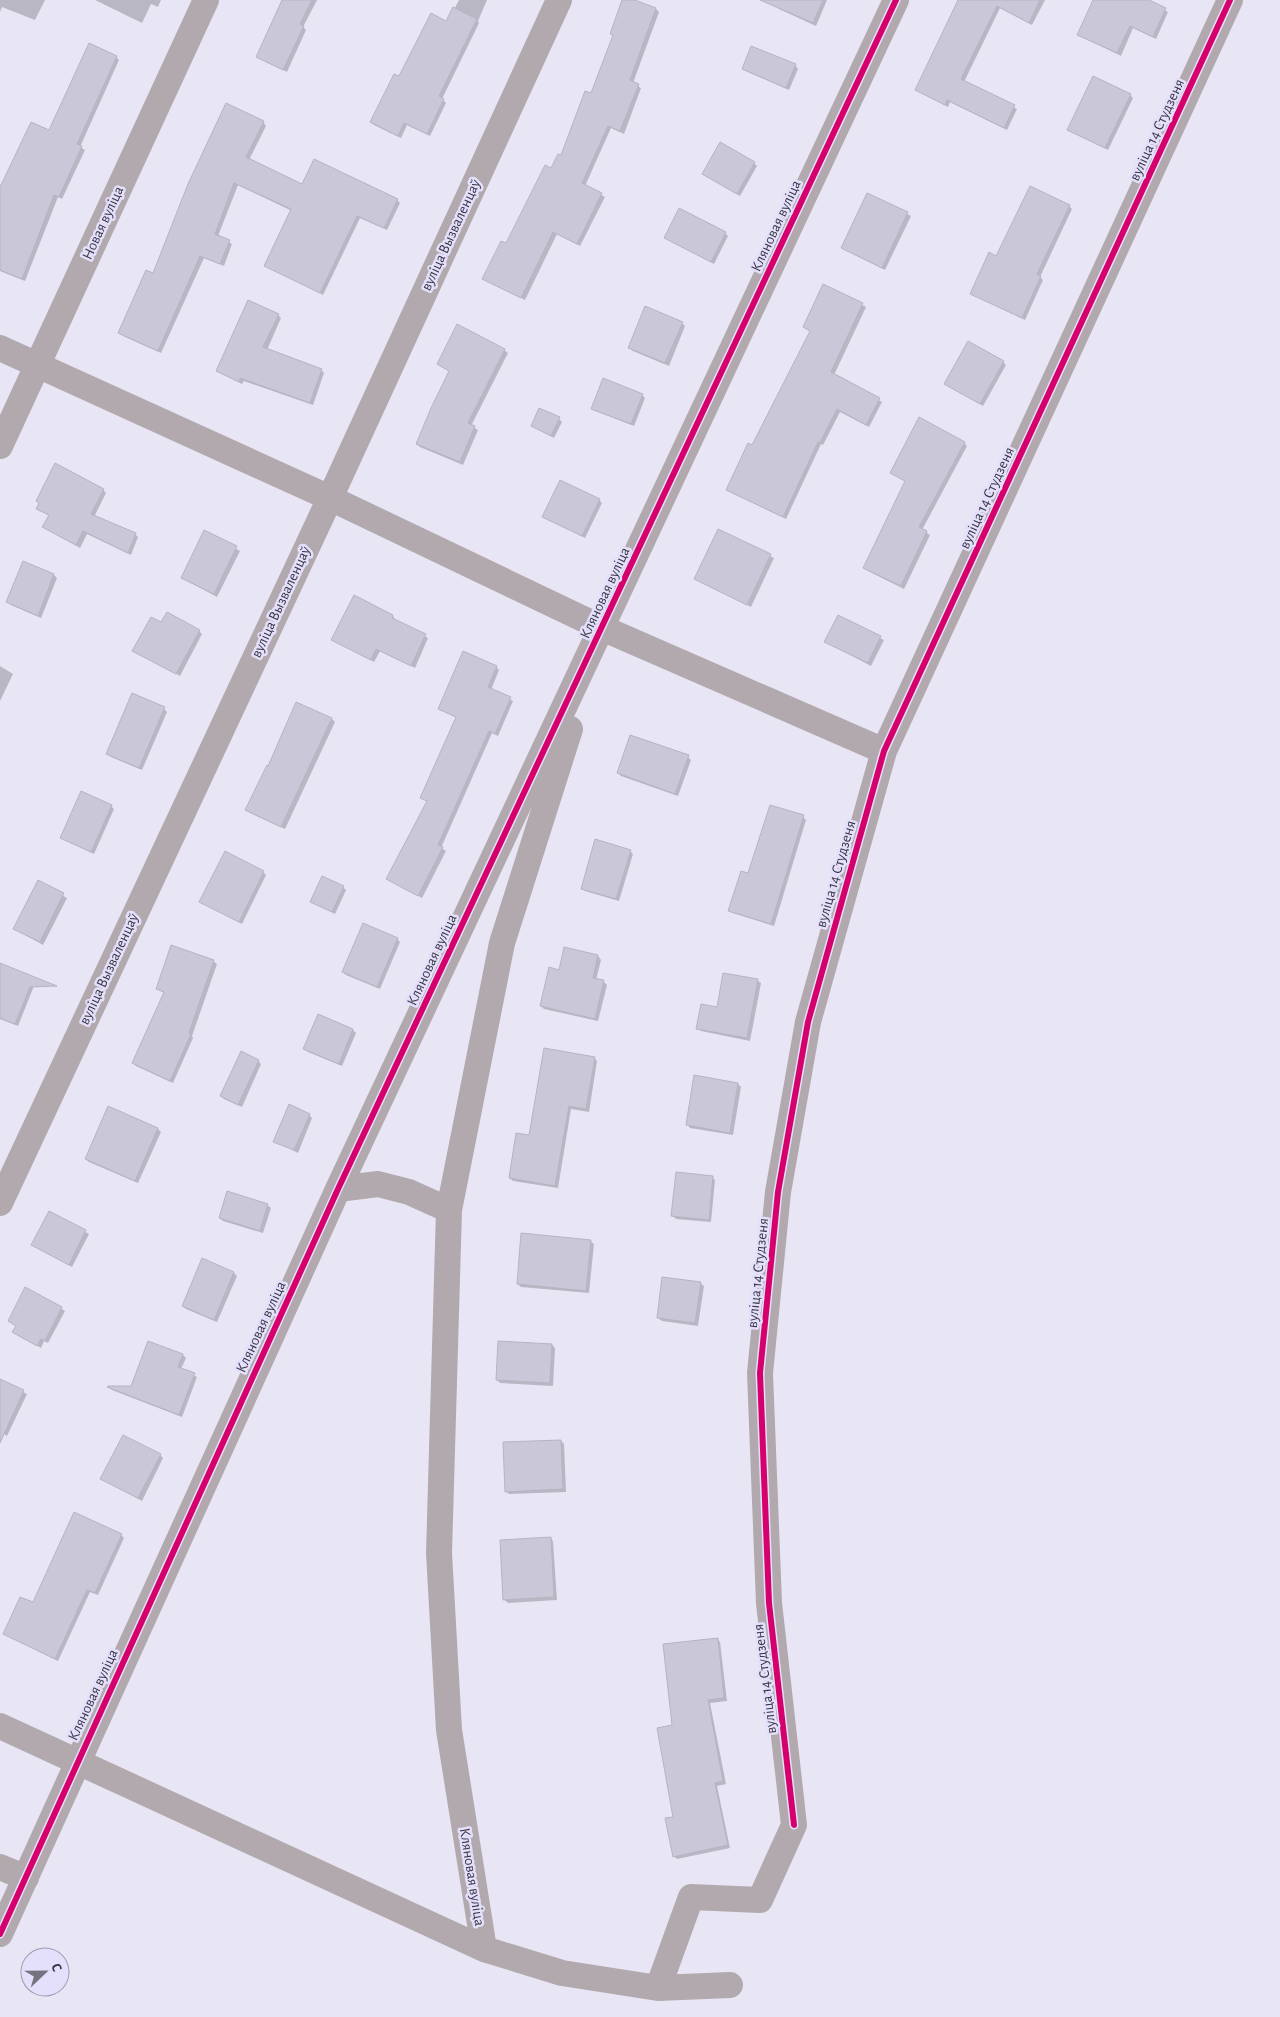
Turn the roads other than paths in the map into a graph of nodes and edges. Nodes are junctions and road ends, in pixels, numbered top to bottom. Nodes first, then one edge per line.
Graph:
1 (206, 0) edge
2 (559, 0) edge
3 (896, 0) edge
4 (1230, 0) edge
5 (0, 348) edge
6 (37, 366) junction
7 (0, 446) edge
8 (330, 498) junction
9 (602, 628) junction
10 (884, 752) junction
11 (338, 1189) junction
12 (0, 1203) edge
13 (448, 1210) junction
14 (0, 1726) edge
15 (77, 1761) junction
16 (0, 1867) edge
17 (26, 1878) junction
18 (0, 1934) edge
19 (484, 1949) junction
20 (730, 1986) dead end
21 (658, 1988) junction

1 - 6 street, Новая вуліца
2 - 8 street, вуліца Вызваленцаў
3 - 9 street, Кляновая вуліца
4 - 10 street, вуліца 14 Студзеня
5 - 6 street
6 - 7 street, Новая вуліца
6 - 8 street
8 - 9 street
8 - 12 street, вуліца Вызваленцаў
9 - 10 street
9 - 11 street, Кляновая вуліца
9 - 13 street, Кляновая вуліца
10 - 21 street, вуліца 14 Студзеня
11 - 13 street
11 - 15 street, Кляновая вуліца
13 - 19 street, Кляновая вуліца
14 - 15 street
15 - 17 street, Кляновая вуліца
15 - 19 street
16 - 17 street
17 - 18 street, Кляновая вуліца
19 - 21 street
20 - 21 street

